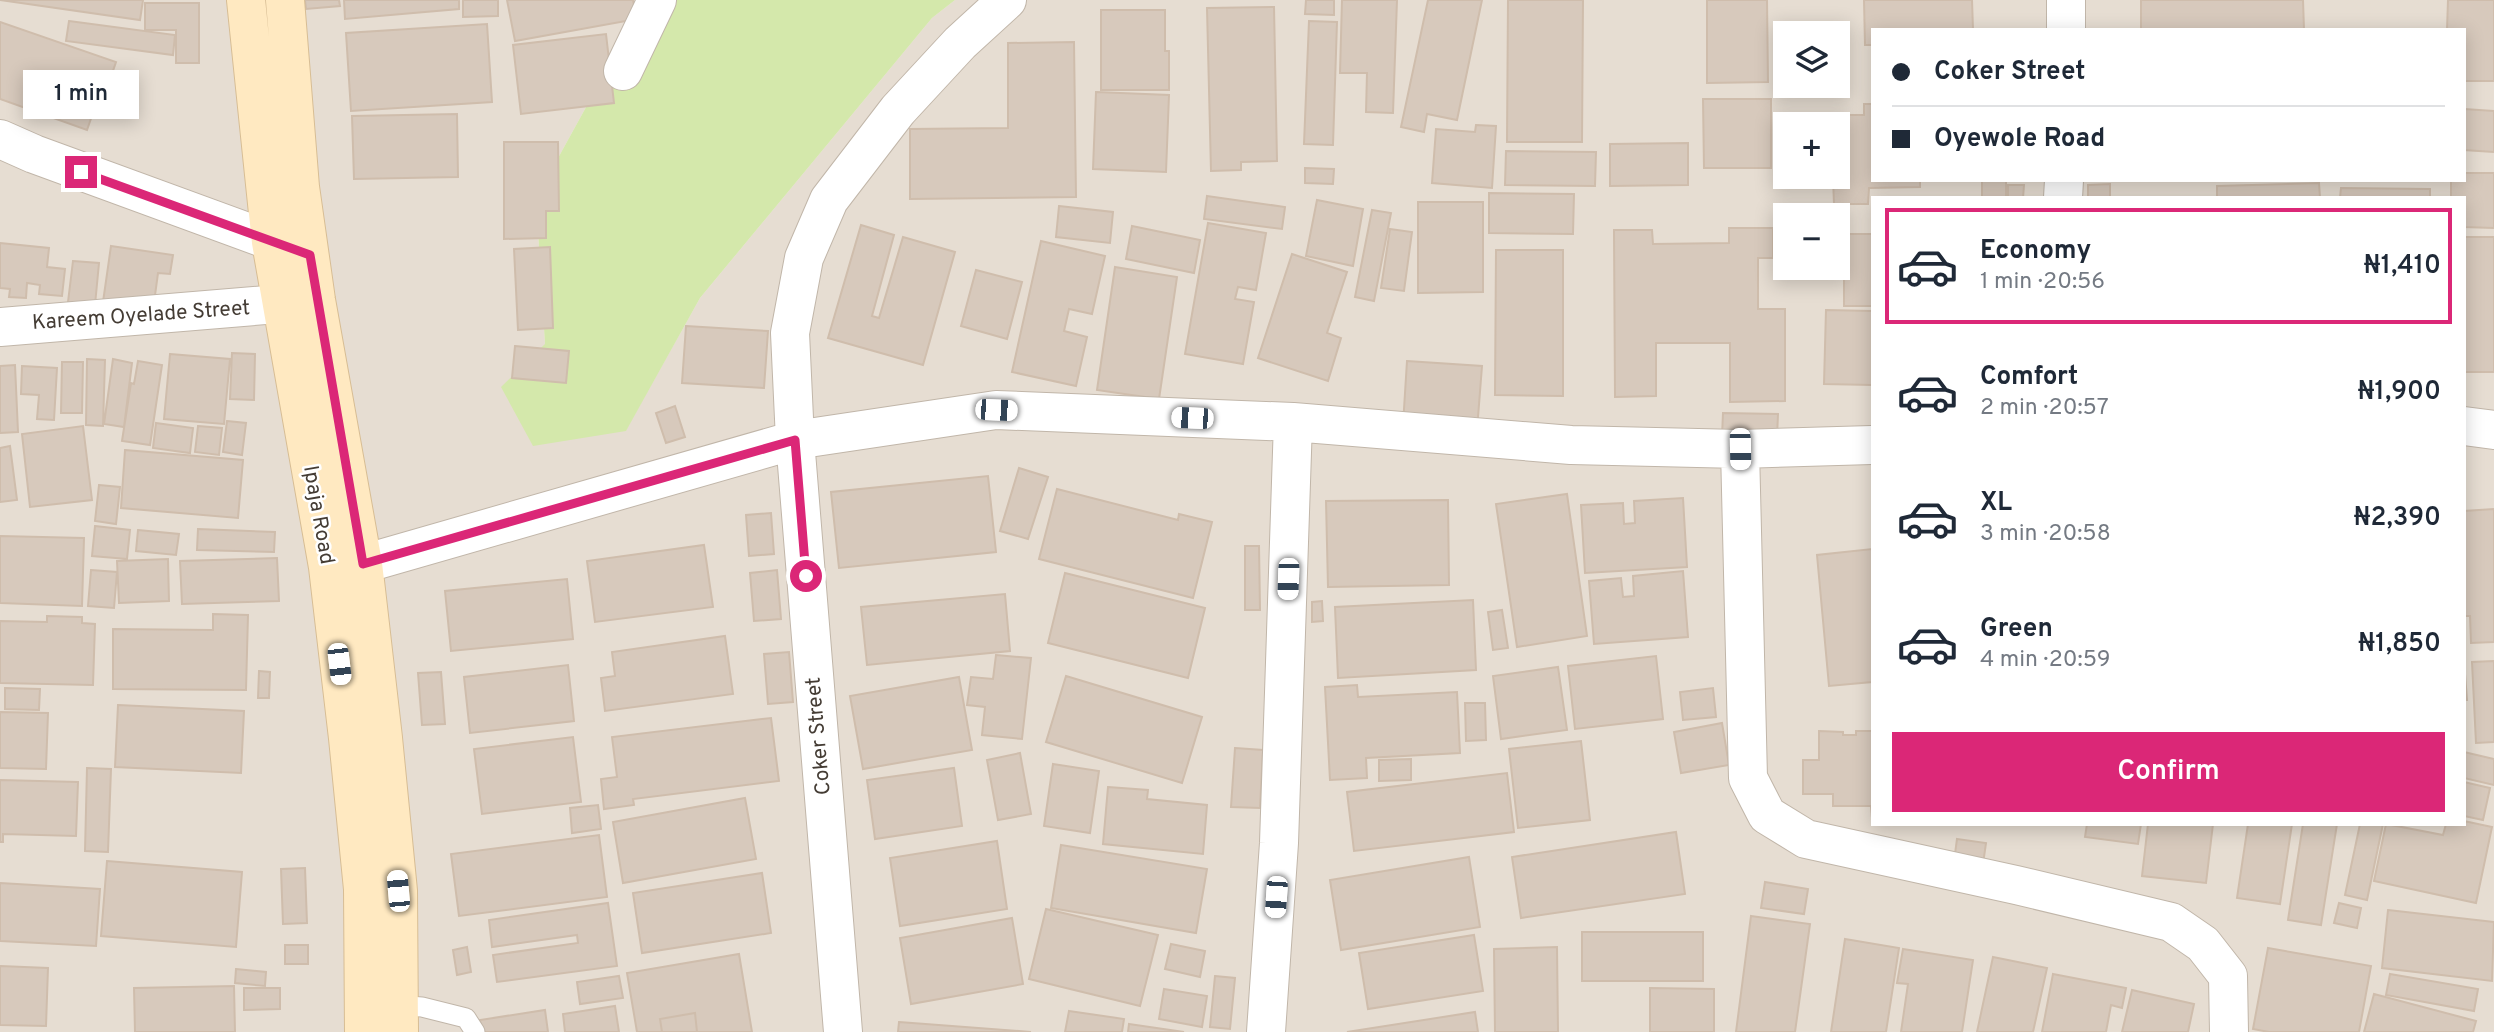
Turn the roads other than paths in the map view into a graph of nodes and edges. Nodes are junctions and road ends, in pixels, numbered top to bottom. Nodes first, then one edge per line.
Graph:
1 (246, 0) edge
2 (285, 0) edge
3 (657, 0) edge
4 (1007, 0) edge
5 (2066, 0) edge
6 (2066, 28) edge
7 (623, 71) dead end
8 (0, 139) edge
9 (271, 242) junction
10 (310, 255) junction
11 (299, 303) junction
12 (0, 327) edge
13 (1293, 422) junction
14 (2466, 426) edge
15 (2494, 430) edge
16 (795, 440) junction
17 (1871, 445) edge
18 (1740, 449) junction
19 (345, 565) junction
20 (382, 1018) edge
21 (475, 1032) edge
22 (843, 1032) edge
23 (1266, 1032) edge
24 (2229, 1032) edge

1 - 9 main road, Ipaja Road
2 - 10 main road, Ipaja Road
3 - 7 street
4 - 16 street, Coker Street
5 - 6 street
8 - 9 street
9 - 10 street
9 - 11 main road, Ipaja Road
10 - 11 main road, Ipaja Road
11 - 12 street, Kareem Oyelade Street
11 - 19 main road, Ipaja Road
13 - 16 street
13 - 18 street
13 - 23 street
14 - 15 street
16 - 19 street
16 - 22 street, Coker Street
17 - 18 street
18 - 24 street
19 - 20 main road, Ipaja Road
20 - 21 lane

